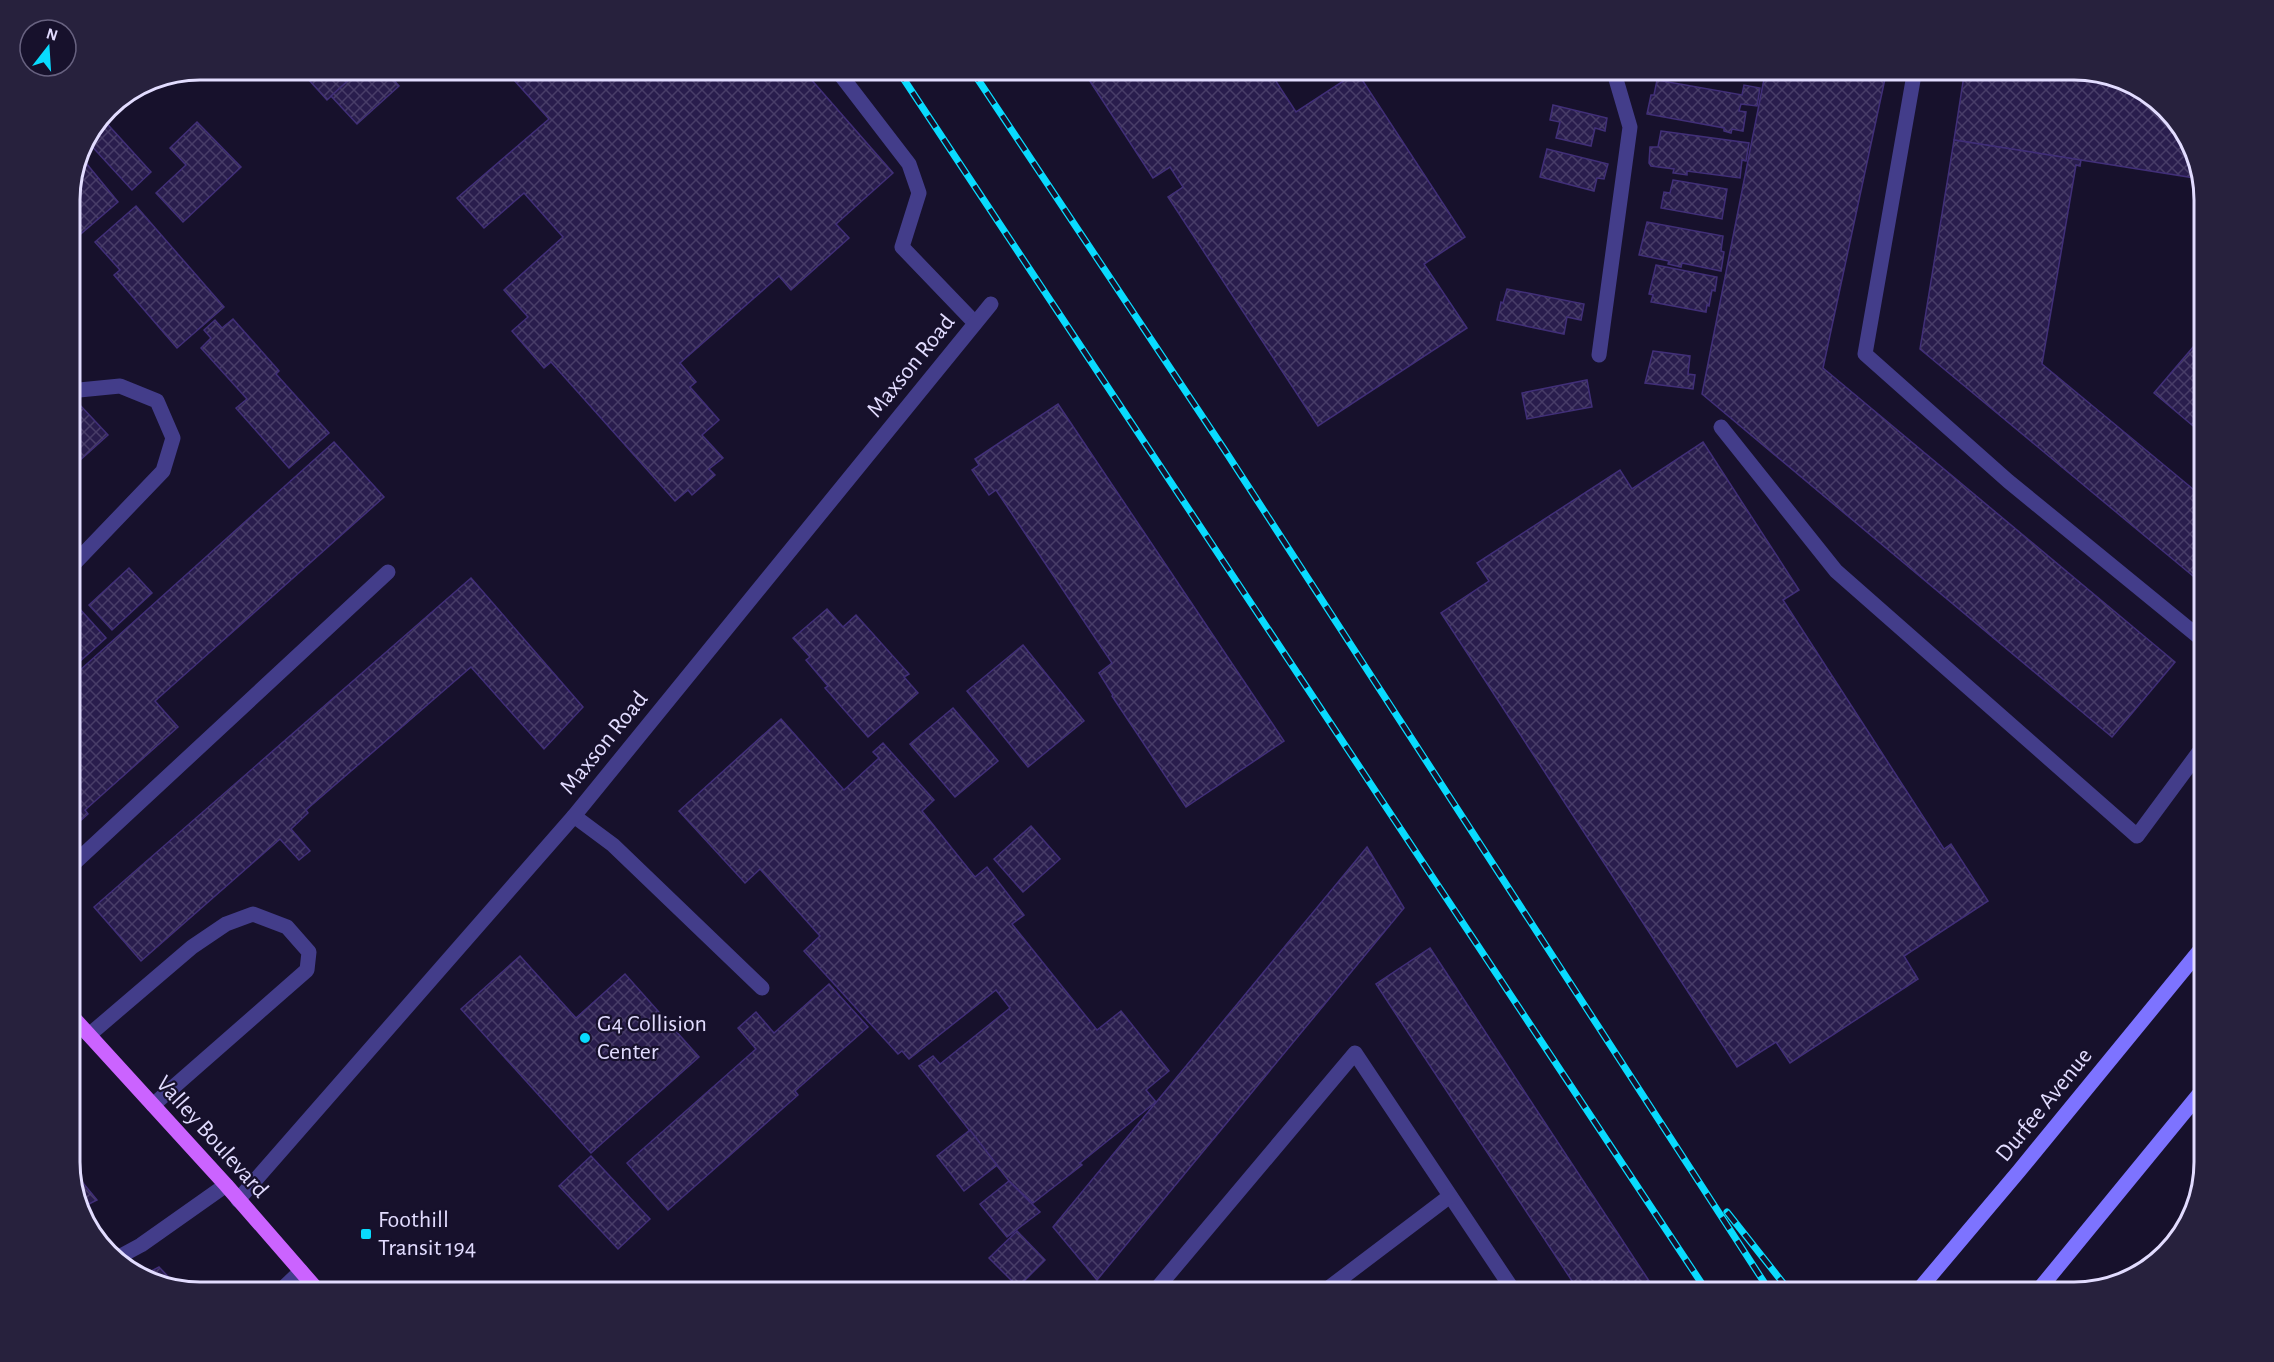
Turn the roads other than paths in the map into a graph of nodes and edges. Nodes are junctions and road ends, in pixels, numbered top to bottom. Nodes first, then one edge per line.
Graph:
1 (844, 79) edge
2 (1616, 79) edge
3 (1913, 79) edge
4 (991, 304) dead end
5 (975, 323) junction
6 (1599, 356) dead end
7 (80, 390) edge
8 (1721, 427) dead end
9 (80, 558) edge
10 (388, 572) dead end
11 (2194, 633) edge
12 (2194, 759) edge
13 (574, 816) junction
14 (80, 858) edge
15 (2194, 957) edge
16 (762, 987) dead end
17 (80, 1025) edge
18 (89, 1035) junction
19 (2194, 1101) edge
20 (153, 1105) junction
21 (226, 1185) junction
22 (1450, 1196) junction
23 (238, 1200) junction
24 (123, 1255) edge
25 (301, 1271) junction
26 (290, 1282) edge
27 (310, 1282) edge
28 (1162, 1282) edge
29 (1337, 1282) edge
30 (1508, 1282) edge
31 (1925, 1282) edge
32 (2045, 1282) edge

1 - 5 street
2 - 6 street
3 - 11 street
4 - 5 street, Maxson Road
5 - 13 street, Maxson Road
7 - 9 street
8 - 12 street
10 - 14 street
13 - 16 street
13 - 23 street, Maxson Road
15 - 31 main road, Durfee Avenue
17 - 18 main road, Valley Boulevard
18 - 20 main road, Valley Boulevard
18 - 20 street
19 - 32 main road
20 - 21 main road, Valley Boulevard
21 - 23 main road, Valley Boulevard
21 - 24 street
22 - 28 street
22 - 29 street
22 - 30 street
23 - 25 main road, Valley Boulevard
25 - 26 street
25 - 27 main road, Valley Boulevard

